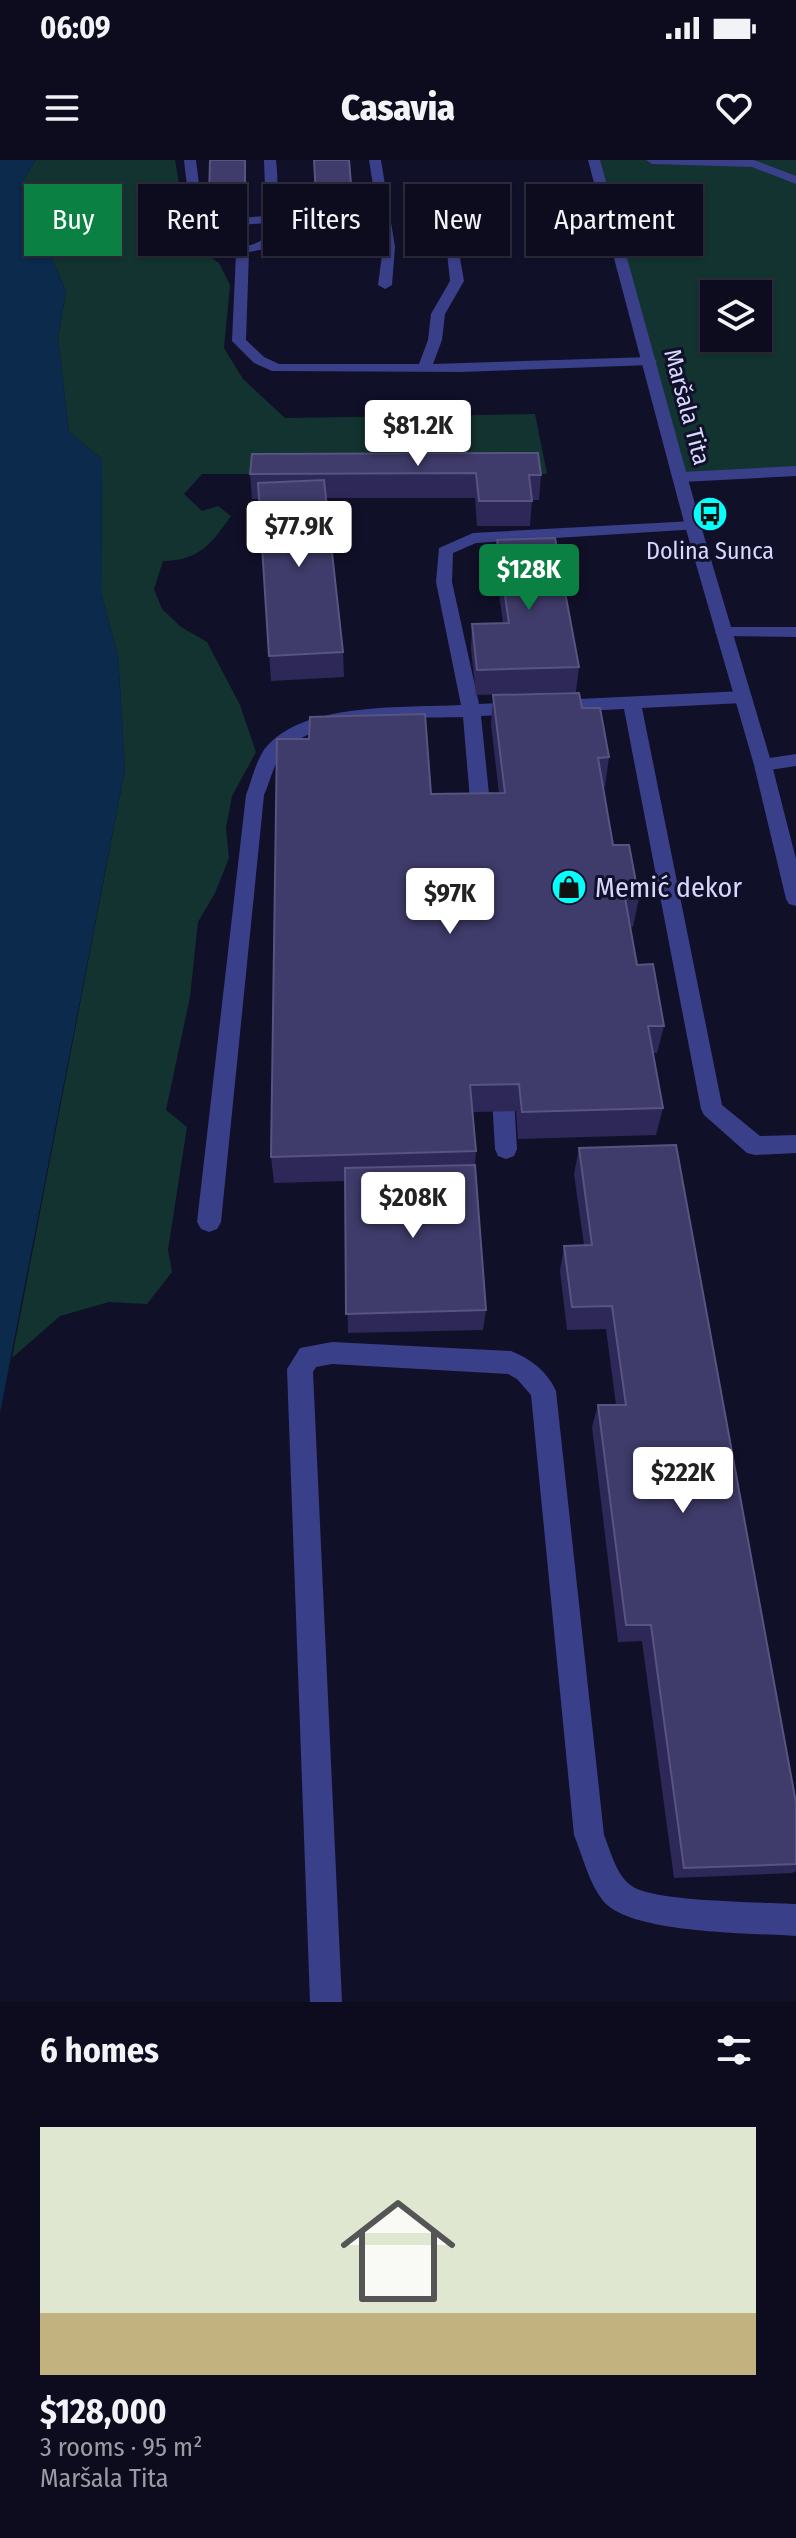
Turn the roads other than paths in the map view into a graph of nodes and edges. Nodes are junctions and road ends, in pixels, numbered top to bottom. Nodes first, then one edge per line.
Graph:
1 (190, 160) edge
2 (270, 160) edge
3 (375, 160) edge
4 (594, 160) edge
5 (652, 160) edge
6 (787, 160) edge
7 (733, 161) edge
8 (795, 179) edge
9 (193, 184) edge
10 (272, 184) edge
11 (243, 256) edge
12 (454, 256) edge
13 (385, 285) dead end
14 (650, 361) junction
15 (424, 368) junction
16 (796, 471) edge
17 (682, 477) junction
18 (693, 526) junction
19 (724, 632) junction
20 (796, 632) edge
21 (743, 697) junction
22 (632, 702) junction
23 (471, 709) junction
24 (796, 760) edge
25 (763, 765) junction
26 (484, 845) edge
27 (796, 899) edge
28 (500, 1057) edge
29 (796, 1144) edge
30 (506, 1149) dead end
31 (209, 1222) dead end
32 (796, 1920) edge
33 (326, 2002) edge

1 - 9 street
2 - 10 street
3 - 13 street
4 - 14 street, Maršala Tita
5 - 7 street
6 - 8 street
7 - 8 street
11 - 15 street
12 - 15 street
14 - 15 street
14 - 17 street, Maršala Tita
16 - 17 street
17 - 18 street, Maršala Tita
18 - 19 street, Maršala Tita
18 - 23 street
19 - 20 street
19 - 21 street, Maršala Tita
21 - 22 street
21 - 25 street, Maršala Tita
22 - 23 street
22 - 29 street
23 - 26 street
23 - 31 street
24 - 25 street
25 - 27 street, Maršala Tita
28 - 30 street
32 - 33 street

